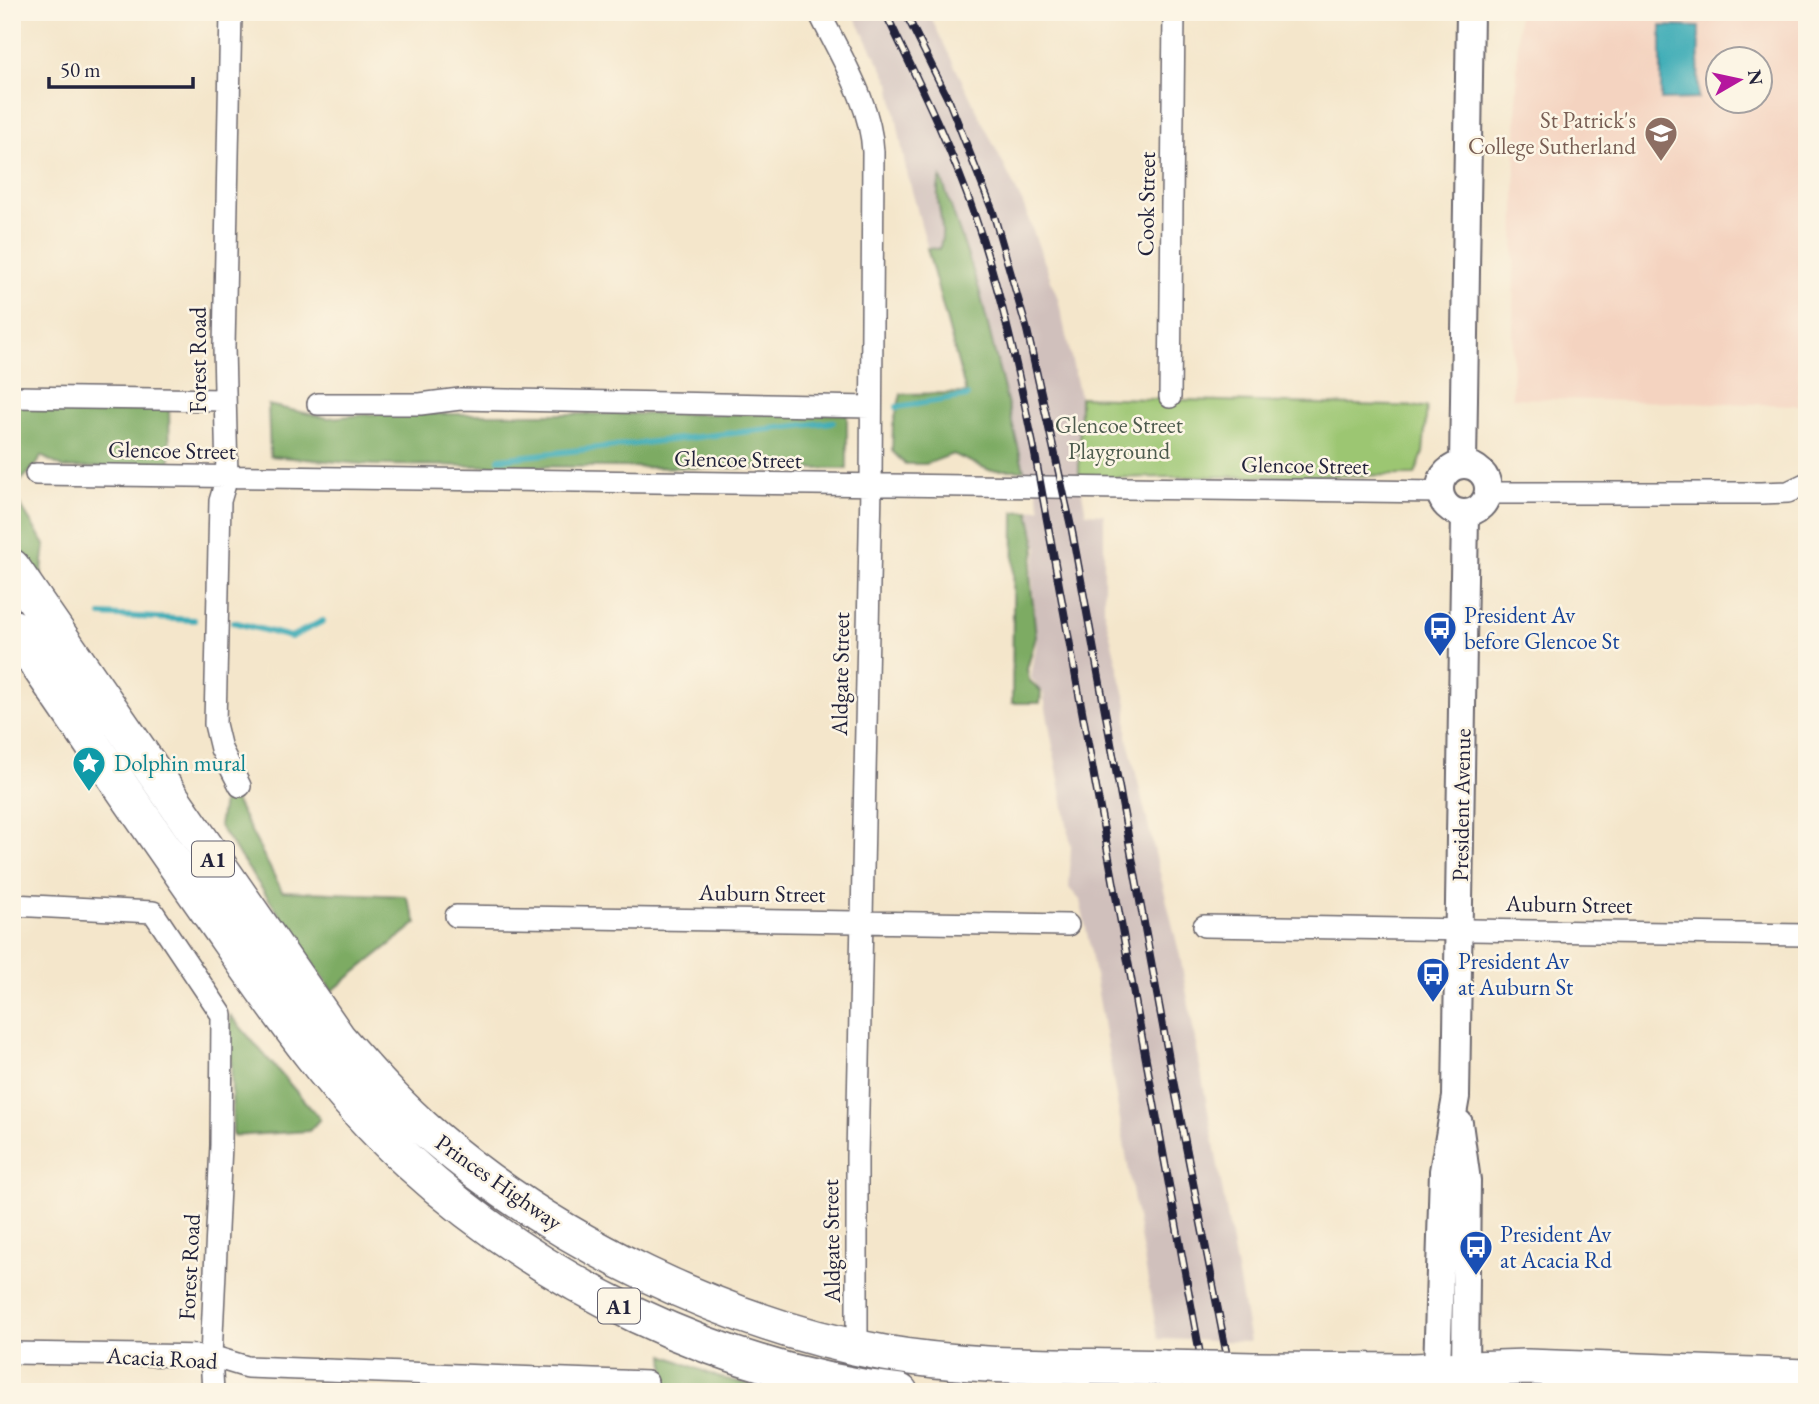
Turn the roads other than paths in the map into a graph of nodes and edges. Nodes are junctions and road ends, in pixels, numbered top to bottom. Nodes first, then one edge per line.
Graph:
1 (231, 12) edge
2 (819, 12) edge
3 (1174, 12) edge
4 (1470, 12) edge
5 (14, 397) edge
6 (1170, 397) dead end
7 (225, 400) junction
8 (318, 404) dead end
9 (870, 407) junction
10 (1464, 464) junction
11 (36, 474) dead end
12 (227, 477) junction
13 (1807, 483) edge
14 (871, 487) junction
15 (1440, 492) junction
16 (1487, 493) junction
17 (1465, 513) junction
18 (12, 567) edge
19 (12, 627) edge
20 (240, 786) dead end
21 (12, 905) edge
22 (456, 916) dead end
23 (860, 922) junction
24 (1068, 925) dead end
25 (1204, 926) dead end
26 (1459, 930) junction
27 (1807, 935) edge
28 (857, 1348) junction
29 (12, 1353) edge
30 (211, 1356) junction
31 (1807, 1377) edge
32 (1451, 1380) edge
33 (647, 1381) dead end
34 (862, 1389) edge
35 (213, 1392) edge
36 (900, 1392) edge

1 - 7 street, Forest Road
2 - 9 street, Aldgate Street
3 - 6 street, Cook Street
4 - 10 street
5 - 7 street
7 - 12 street, Forest Road
8 - 9 street
9 - 14 street, Aldgate Street
10 - 15 street
10 - 16 street
11 - 12 street, Glencoe Street
12 - 14 street, Glencoe Street
12 - 20 street, Forest Road
13 - 16 street
14 - 15 street, Glencoe Street
14 - 23 street, Aldgate Street
15 - 17 street
16 - 17 street
17 - 26 street, President Avenue
18 - 28 highway, Princes Highway / A1
19 - 34 highway, Princes Highway / A1
21 - 30 street, Forest Road
22 - 23 street, Auburn Street
23 - 24 street, Auburn Street
23 - 28 street, Aldgate Street
25 - 26 street, Auburn Street
26 - 27 street, Auburn Street
26 - 32 street, President Avenue
28 - 32 highway, Princes Highway / A1, bridge
29 - 30 street, Acacia Road
30 - 33 street, Acacia Road
30 - 35 street, Forest Road
31 - 32 highway, A1
34 - 36 highway, Princes Highway / A1

